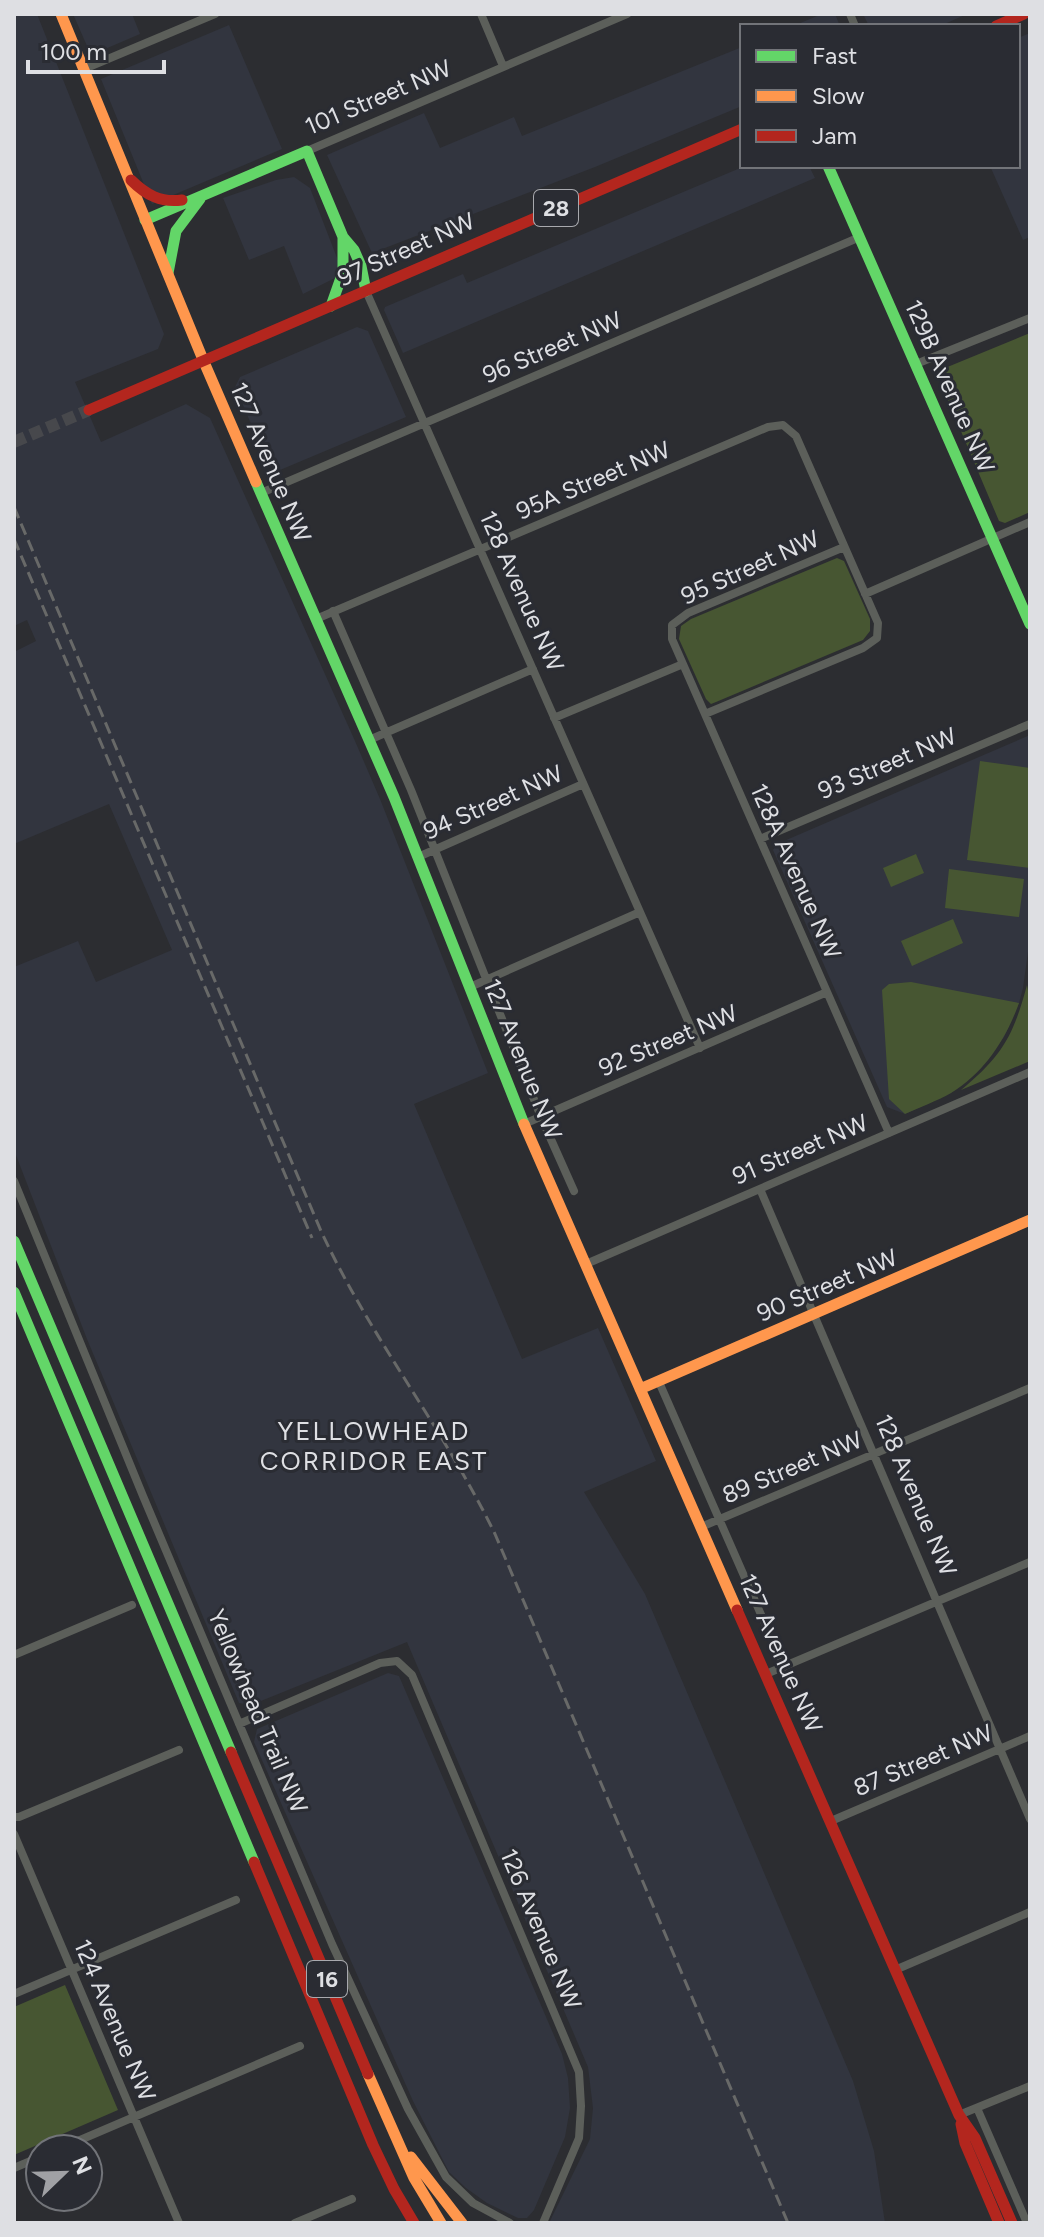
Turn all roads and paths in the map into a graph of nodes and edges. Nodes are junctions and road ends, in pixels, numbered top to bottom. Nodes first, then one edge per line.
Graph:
1 (61, 14) edge
2 (215, 14) edge
3 (481, 14) edge
4 (627, 14) edge
5 (1024, 14) edge
6 (1001, 24) edge
7 (503, 66) junction
8 (84, 69) junction
9 (740, 130) edge
10 (307, 151) junction
11 (829, 168) edge
12 (128, 176) junction
13 (203, 196) junction
14 (145, 220) junction
15 (343, 237) junction
16 (860, 237) junction
17 (168, 276) junction
18 (368, 290) junction
19 (331, 306) junction
20 (1030, 318) edge
21 (204, 362) junction
22 (916, 364) junction
23 (89, 410) tunnel mouth
24 (424, 423) junction
25 (261, 493) junction
26 (1030, 522) edge
27 (993, 538) junction
28 (844, 547) junction
29 (480, 550) junction
30 (865, 594) junction
31 (333, 611) junction
32 (316, 619) junction
33 (1030, 624) edge
34 (672, 625) joint
35 (683, 664) junction
36 (533, 669) junction
37 (705, 714) junction
38 (554, 718) junction
39 (1030, 724) edge
40 (386, 732) junction
41 (369, 740) junction
42 (583, 784) junction
43 (760, 839) junction
44 (435, 850) junction
45 (418, 857) junction
46 (640, 912) junction
47 (487, 980) junction
48 (470, 987) junction
49 (827, 992) junction
50 (700, 1048) junction
51 (1030, 1072) edge
52 (541, 1117) junction
53 (524, 1124) junction
54 (889, 1133) junction
55 (14, 1181) edge
56 (760, 1189) junction
57 (574, 1191) dead end
58 (1030, 1220) edge
59 (14, 1241) edge
60 (586, 1264) junction
61 (14, 1292) edge
62 (815, 1314) junction
63 (659, 1382) junction
64 (1030, 1388) edge
65 (640, 1389) junction
66 (875, 1455) junction
67 (719, 1519) junction
68 (701, 1527) junction
69 (1030, 1562) edge
70 (937, 1601) junction
71 (132, 1605) dead end
72 (14, 1655) edge
73 (784, 1667) junction
74 (766, 1674) junction
75 (239, 1724) junction
76 (1030, 1736) edge
77 (1000, 1749) junction
78 (179, 1750) dead end
79 (14, 1817) edge
80 (1030, 1819) edge
81 (831, 1821) junction
82 (14, 1834) edge
83 (236, 1900) dead end
84 (1030, 1912) edge
85 (72, 1969) junction
86 (895, 1970) junction
87 (14, 1994) edge
88 (300, 2046) dead end
89 (1030, 2086) edge
90 (977, 2108) junction
91 (959, 2115) junction
92 (135, 2117) junction
93 (97, 2133) edge
94 (393, 2134) junction
95 (394, 2189) junction
96 (352, 2199) dead end
97 (179, 2223) edge
98 (295, 2223) edge
99 (407, 2223) edge
100 (414, 2223) edge
101 (441, 2223) edge
102 (462, 2223) edge
103 (510, 2223) edge
104 (543, 2223) edge
105 (999, 2223) edge
106 (1012, 2223) edge
107 (1027, 2223) edge

1 - 8 main road, 127 Avenue NW
2 - 8 street
3 - 7 street
4 - 7 street, 101 Street NW
5 - 6 main road
7 - 10 street, 101 Street NW
8 - 12 main road, 127 Avenue NW
9 - 18 main road, 97 Street NW / 28
10 - 13 main road, 101 Street NW
10 - 15 main road, 128 Avenue NW
11 - 16 main road, 129B Avenue NW
12 - 13 main road
12 - 14 main road, 127 Avenue NW
13 - 14 main road, 101 Street NW
13 - 17 main road
14 - 17 main road, 127 Avenue NW
15 - 18 main road, 128 Avenue NW
15 - 19 main road
16 - 22 main road, 129B Avenue NW
16 - 24 street, 96 Street NW
17 - 21 main road, 127 Avenue NW
18 - 19 main road, 97 Street NW
18 - 24 street, 128 Avenue NW
19 - 21 main road, 97 Street NW
20 - 22 street
21 - 23 main road, 97 Street NW
21 - 25 main road, 127 Avenue NW
22 - 27 main road, 129B Avenue NW
24 - 25 street, 96 Street NW
24 - 29 street, 128 Avenue NW
25 - 32 main road, 127 Avenue NW
26 - 27 street
27 - 30 street
27 - 33 main road, 129B Avenue NW
28 - 29 street, 95A Street NW
28 - 30 street
28 - 34 street, 95 Street NW
29 - 31 street, 95A Street NW
29 - 36 street, 128 Avenue NW
30 - 37 street
31 - 32 street, 95A Street NW
31 - 40 street, 127 Avenue NW
32 - 41 main road, 127 Avenue NW
34 - 35 street, 128A Avenue NW
35 - 37 street, 128A Avenue NW
35 - 38 street
36 - 38 street, 128 Avenue NW
36 - 40 street
37 - 43 street, 128A Avenue NW
38 - 42 street, 128 Avenue NW
39 - 43 street, 93 Street NW
40 - 41 street
40 - 44 street, 127 Avenue NW
41 - 45 main road, 127 Avenue NW
42 - 44 street, 94 Street NW
42 - 46 street, 128 Avenue NW
43 - 49 street, 128A Avenue NW
44 - 45 street, 94 Street NW
44 - 47 street, 127 Avenue NW
45 - 48 main road, 127 Avenue NW
46 - 47 street
46 - 50 street, 128 Avenue NW
47 - 48 street
47 - 52 street, 127 Avenue NW
48 - 53 main road, 127 Avenue NW
49 - 50 street, 92 Street NW
49 - 54 street, 128A Avenue NW
50 - 52 street, 92 Street NW
51 - 54 street, 91 Street NW
52 - 53 street, 92 Street NW
52 - 57 street, 127 Avenue NW
53 - 60 main road, 127 Avenue NW
54 - 56 street, 91 Street NW
55 - 75 street, Yellowhead Trail NW
56 - 60 street, 91 Street NW
56 - 62 street, 128 Avenue NW
58 - 62 main road, 90 Street NW
59 - 94 main road, Yellowhead Trail NW / 16
60 - 65 main road, 127 Avenue NW
61 - 95 main road, 16
62 - 63 main road, 90 Street NW
62 - 66 street, 128 Avenue NW
63 - 65 main road, 90 Street NW
63 - 67 street, 127 Avenue NW
64 - 66 street, 89 Street NW
65 - 68 main road, 127 Avenue NW
66 - 67 street, 89 Street NW
66 - 70 street, 128 Avenue NW
67 - 68 street, 89 Street NW
67 - 73 street, 127 Avenue NW
68 - 74 main road, 127 Avenue NW
69 - 70 street
70 - 73 street
70 - 77 street, 128 Avenue NW
71 - 72 street
73 - 74 street
74 - 81 main road, 127 Avenue NW
75 - 103 street, Yellowhead Trail NW
75 - 104 street, 126 Avenue NW
76 - 77 street, 87 Street NW
77 - 80 street, 128 Avenue NW
77 - 81 street, 87 Street NW
78 - 79 street
81 - 86 main road, 127 Avenue NW
82 - 85 street, 124 Avenue NW
83 - 85 street
84 - 86 street
85 - 87 street
85 - 92 street, 124 Avenue NW
86 - 91 main road, 127 Avenue NW
88 - 92 street
89 - 90 street
90 - 91 street
90 - 107 street
91 - 105 main road, 127 Avenue NW
91 - 106 main road, 127 Avenue NW
92 - 93 street
92 - 97 street, 124 Avenue NW
94 - 101 main road, Yellowhead Trail NW / 16
94 - 102 main road
95 - 99 main road
95 - 100 main road, 16
96 - 98 street

